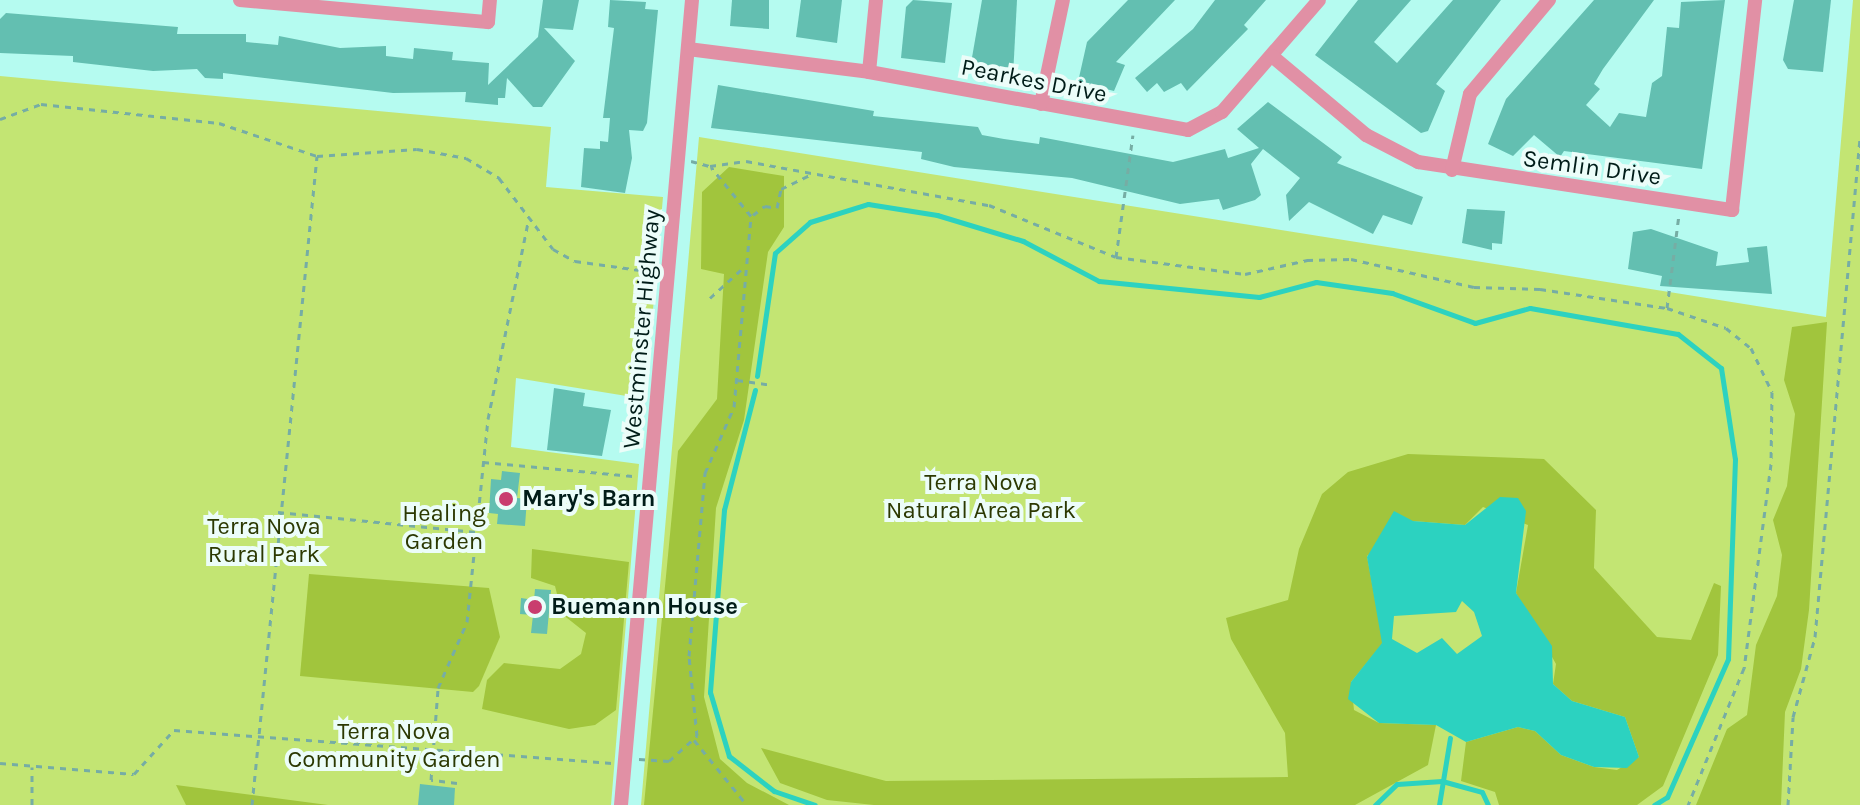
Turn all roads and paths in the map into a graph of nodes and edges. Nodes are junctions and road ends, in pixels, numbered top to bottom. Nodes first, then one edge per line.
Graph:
1 (240, 0) edge
2 (490, 0) edge
3 (692, 0) edge
4 (876, 0) edge
5 (1063, 0) edge
6 (1319, 0) edge
7 (1549, 0) edge
8 (1755, 0) edge
9 (688, 49) junction
10 (1272, 56) junction
11 (869, 72) junction
12 (1041, 104) junction
13 (0, 119) edge
14 (1135, 123) junction
15 (1860, 138) edge
16 (317, 156) junction
17 (688, 160) dead end
18 (710, 166) junction
19 (1452, 170) junction
20 (812, 174) junction
21 (1680, 202) junction
22 (751, 216) junction
23 (528, 222) junction
24 (1116, 257) junction
25 (746, 265) junction
26 (670, 274) junction
27 (710, 298) dead end
28 (1667, 308) junction
29 (736, 380) junction
30 (773, 385) dead end
31 (483, 462) junction
32 (651, 477) junction
33 (278, 512) junction
34 (476, 532) junction
35 (255, 737) junction
36 (694, 740) junction
37 (433, 749) junction
38 (645, 760) dead end
39 (0, 763) edge
40 (624, 764) junction
41 (32, 767) junction
42 (457, 783) dead end
43 (32, 805) edge
44 (252, 805) edge
45 (621, 805) edge
46 (747, 805) edge
47 (1688, 805) edge
48 (1788, 805) edge

1 - 2 street
3 - 9 street, Westminster Highway
4 - 11 street
5 - 12 street
6 - 10 street, Pearkes Drive
7 - 19 street
8 - 21 street, Semlin Drive
9 - 11 street, Pearkes Drive
9 - 26 street, Westminster Highway
10 - 14 street, Pearkes Drive
10 - 19 street, Semlin Drive
11 - 12 street, Pearkes Drive
12 - 14 street, Pearkes Drive
13 - 16 path
14 - 24 path
15 - 48 path
16 - 23 path
16 - 33 path
17 - 18 path
18 - 20 path
18 - 22 path
19 - 21 street, Semlin Drive
20 - 22 path
20 - 24 path
21 - 28 path
22 - 25 path
23 - 26 path
23 - 31 path
24 - 28 path
25 - 27 path
25 - 29 path
26 - 32 street, Westminster Highway
28 - 47 path
29 - 30 path
29 - 36 path
31 - 32 path
31 - 34 path
32 - 40 street, Westminster Highway
33 - 34 path
33 - 35 path
34 - 37 path
35 - 37 path
35 - 41 path
35 - 44 path
36 - 38 path
36 - 46 path
37 - 40 path
37 - 42 path
39 - 41 path
40 - 45 street, Westminster Highway
41 - 43 path

